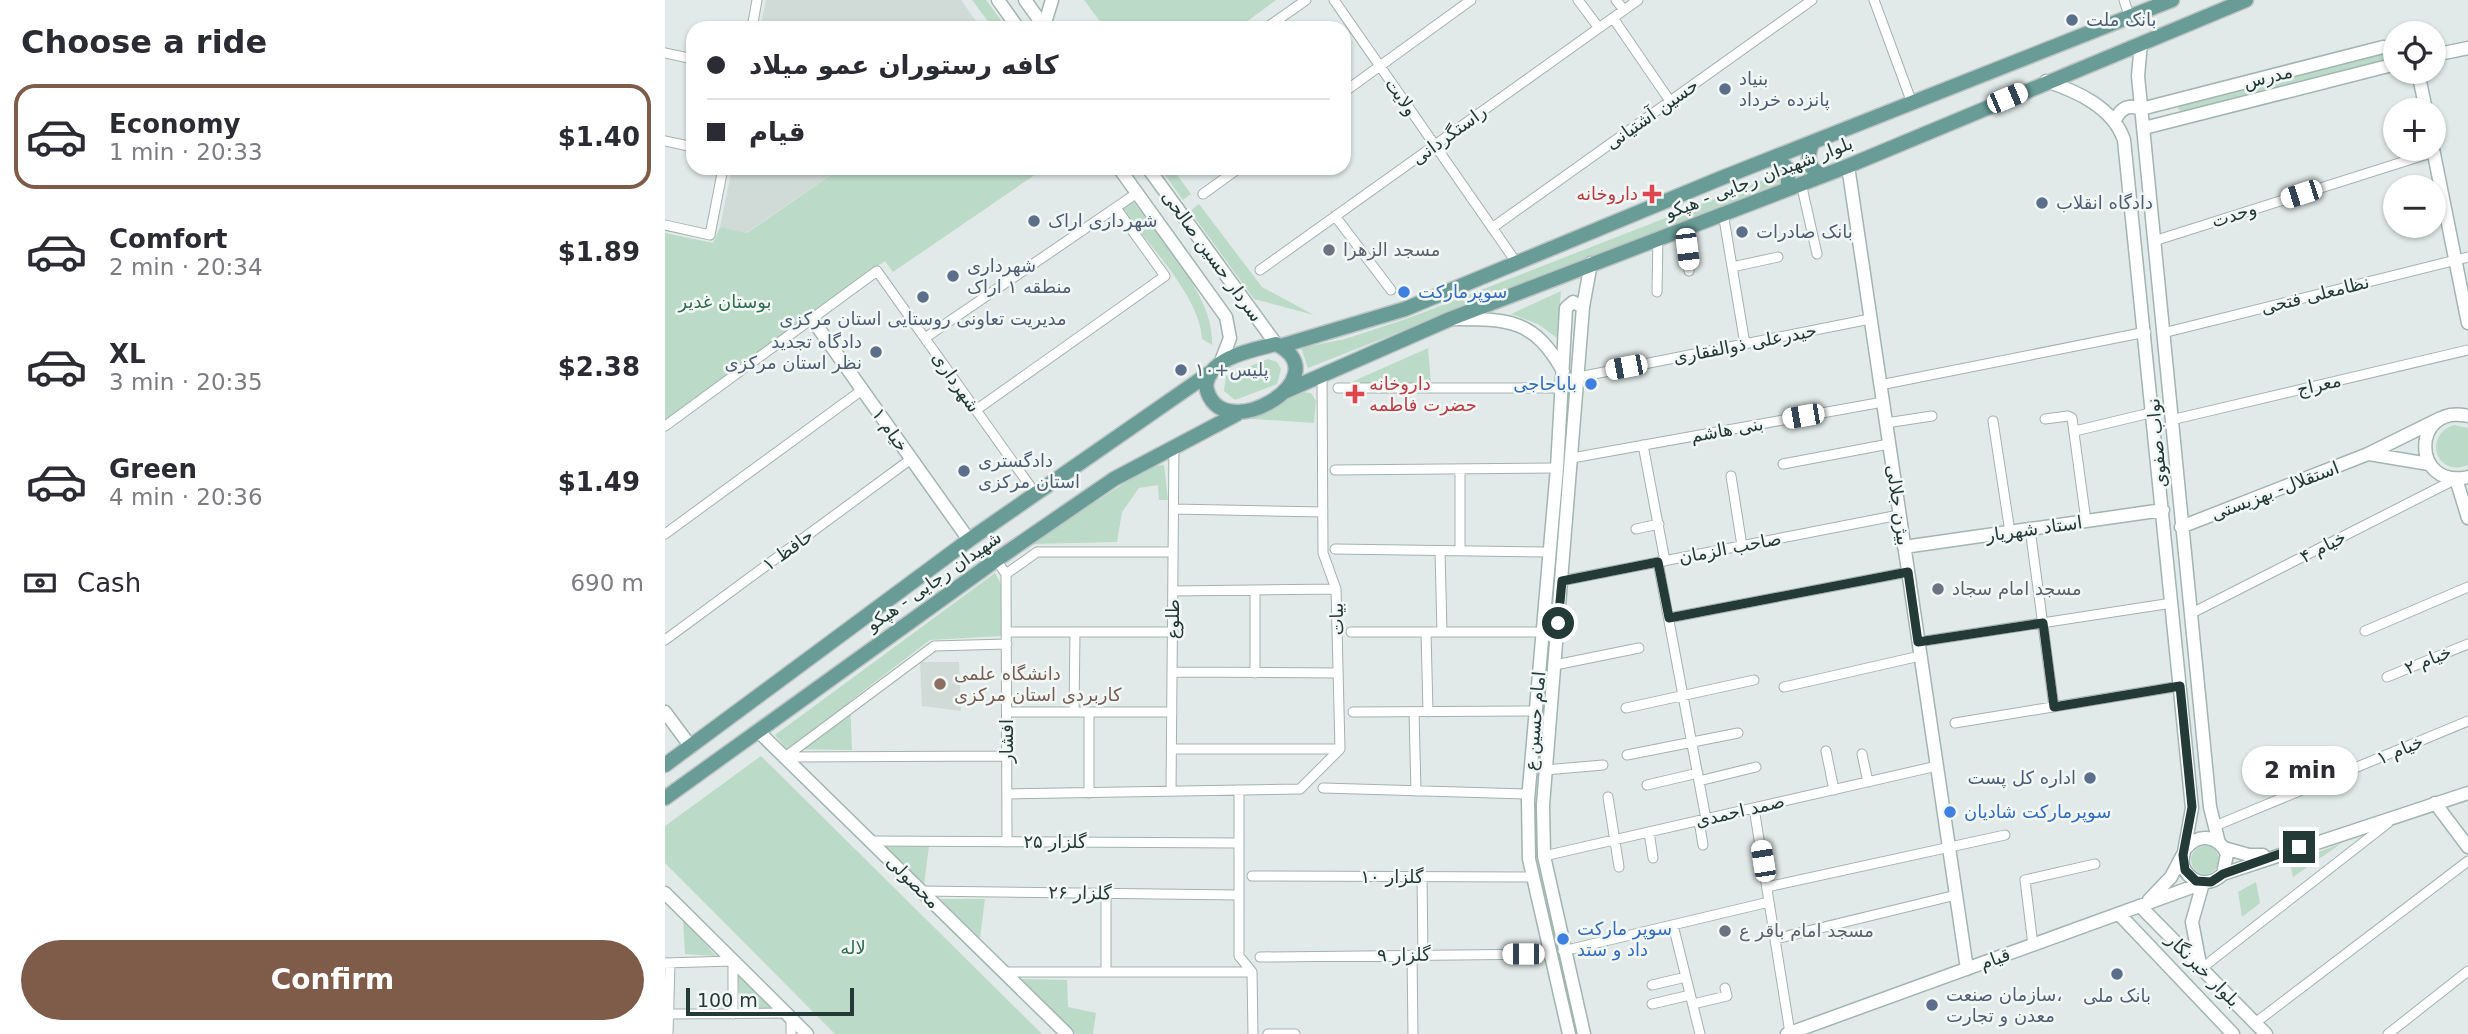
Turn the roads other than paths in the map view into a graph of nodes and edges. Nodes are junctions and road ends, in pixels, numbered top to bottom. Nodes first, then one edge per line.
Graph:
1 (757, 0) edge
2 (998, 0) edge
3 (1025, 0) edge
4 (1052, 0) edge
5 (1306, 0) edge
6 (1333, 0) edge
7 (1471, 0) edge
8 (1578, 0) edge
9 (1616, 0) edge
10 (1638, 0) edge
11 (1812, 0) edge
12 (1874, 0) edge
13 (2124, 0) edge
14 (2172, 0) edge
15 (2246, 0) edge
16 (1624, 10) junction
17 (1613, 18) junction
18 (2130, 18) junction
19 (753, 21) edge
20 (1013, 21) edge
21 (1041, 21) edge
22 (1047, 21) edge
23 (1276, 21) edge
24 (1348, 21) edge
25 (1351, 25) edge
26 (1599, 28) junction
27 (2141, 43) junction
28 (2383, 47) edge
29 (2468, 48) edge
30 (665, 53) edge
31 (2446, 53) edge
32 (686, 58) edge
33 (1380, 66) junction
34 (2383, 67) edge
35 (2046, 81) junction
36 (1351, 87) edge
37 (1670, 102) junction
38 (1912, 103) junction
39 (2141, 109) junction
40 (2115, 120) junction
41 (2144, 128) junction
42 (665, 141) edge
43 (1812, 144) junction
44 (1435, 145) junction
45 (686, 146) edge
46 (1776, 158) junction
47 (2400, 161) edge
48 (2437, 161) edge
49 (1847, 166) junction
50 (722, 175) edge
51 (1124, 175) edge
52 (1153, 175) edge
53 (1229, 175) edge
54 (1822, 175) junction
55 (1795, 186) junction
56 (1137, 193) junction
57 (1203, 194) dead end
58 (1116, 208) junction
59 (1723, 213) junction
60 (1335, 216) junction
61 (665, 225) edge
62 (1492, 228) junction
63 (1684, 228) junction
64 (1658, 237) junction
65 (2154, 241) junction
66 (1817, 254) dead end
67 (1778, 257) dead end
68 (2462, 258) edge
69 (1516, 262) junction
70 (1591, 262) junction
71 (1732, 267) junction
72 (1260, 270) dead end
73 (1689, 271) dead end
74 (1391, 290) dead end
75 (1657, 292) dead end
76 (1240, 294) junction
77 (1218, 306) junction
78 (1583, 307) junction
79 (812, 319) junction
80 (1450, 319) junction
81 (1870, 319) junction
82 (2468, 323) edge
83 (2146, 332) junction
84 (2163, 332) junction
85 (925, 338) junction
86 (1745, 344) junction
87 (1278, 345) junction
88 (2468, 350) edge
89 (1215, 368) junction
90 (1564, 371) junction
91 (1322, 374) junction
92 (1579, 376) junction
93 (1880, 385) junction
94 (1338, 388) dead end
95 (1562, 388) junction
96 (862, 390) junction
97 (1286, 391) junction
98 (1882, 401) junction
99 (2468, 401) edge
100 (976, 410) junction
101 (2154, 412) junction
102 (1237, 414) junction
103 (2464, 415) edge
104 (1932, 416) dead end
105 (2441, 418) junction
106 (2045, 419) dead end
107 (2171, 420) junction
108 (1993, 421) dead end
109 (1886, 423) junction
110 (665, 426) edge
111 (2075, 431) junction
112 (1889, 444) junction
113 (1643, 445) junction
114 (1174, 446) junction
115 (2368, 454) junction
116 (1572, 458) junction
117 (911, 459) junction
118 (1783, 464) dead end
119 (2429, 464) junction
120 (1557, 468) junction
121 (1460, 469) junction
122 (1335, 470) dead end
123 (1731, 476) dead end
124 (2462, 478) edge
125 (1035, 493) junction
126 (1174, 509) junction
127 (2468, 509) edge
128 (2163, 510) junction
129 (1323, 512) junction
130 (1899, 515) junction
131 (2468, 519) edge
132 (2086, 521) junction
133 (1659, 524) junction
134 (2181, 527) junction
135 (1636, 529) dead end
136 (2030, 529) junction
137 (2010, 532) junction
138 (665, 534) edge
139 (968, 540) junction
140 (1742, 546) junction
141 (1904, 547) junction
142 (1335, 549) dead end
143 (1440, 551) junction
144 (1460, 551) junction
145 (1173, 552) junction
146 (1550, 552) junction
147 (996, 560) junction
148 (1662, 561) junction
149 (1908, 572) junction
150 (1006, 573) junction
151 (1562, 581) junction
152 (2468, 587) edge
153 (1336, 589) junction
154 (1255, 590) junction
155 (1173, 591) junction
156 (2172, 603) junction
157 (2190, 614) junction
158 (1669, 618) junction
159 (2043, 623) junction
160 (2365, 631) dead end
161 (1006, 632) junction
162 (1075, 632) junction
163 (1173, 632) junction
164 (1351, 632) dead end
165 (1426, 632) junction
166 (1442, 632) junction
167 (1543, 632) junction
168 (665, 640) edge
169 (1918, 642) junction
170 (1007, 644) junction
171 (2468, 644) edge
172 (1639, 648) dead end
173 (1920, 656) junction
174 (1555, 665) junction
175 (1172, 673) junction
176 (1255, 673) junction
177 (1338, 673) junction
178 (2387, 677) dead end
179 (1754, 680) dead end
180 (2180, 686) junction
181 (1784, 687) dead end
182 (1683, 695) junction
183 (2054, 707) junction
184 (1626, 708) dead end
185 (1536, 711) junction
186 (665, 712) edge
187 (1007, 712) junction
188 (1074, 712) junction
189 (1089, 712) junction
190 (1172, 712) junction
191 (1353, 712) dead end
192 (1414, 712) junction
193 (1429, 712) junction
194 (2468, 721) edge
195 (1955, 723) dead end
196 (758, 730) junction
197 (1738, 733) dead end
198 (1692, 743) junction
199 (691, 747) junction
200 (1172, 749) junction
201 (1340, 749) junction
202 (1826, 751) dead end
203 (1863, 754) dead end
204 (1627, 755) dead end
205 (1007, 756) junction
206 (785, 757) junction
207 (665, 765) edge
208 (1603, 765) dead end
209 (1937, 766) junction
210 (1756, 768) dead end
211 (1545, 770) junction
212 (1699, 777) junction
213 (1868, 782) junction
214 (1647, 785) dead end
215 (1323, 788) dead end
216 (1239, 790) junction
217 (1834, 790) junction
218 (1171, 791) junction
219 (1416, 791) junction
220 (1089, 793) junction
221 (2468, 793) edge
222 (1007, 794) junction
223 (1528, 794) junction
224 (1608, 797) dead end
225 (665, 799) edge
226 (2435, 803) junction
227 (2192, 807) junction
228 (2210, 807) junction
229 (1754, 808) junction
230 (2397, 815) junction
231 (1703, 820) junction
232 (2215, 826) junction
233 (1649, 832) junction
234 (2005, 835) dead end
235 (1615, 840) junction
236 (870, 841) junction
237 (1007, 842) junction
238 (1239, 843) junction
239 (1703, 845) dead end
240 (2222, 845) junction
241 (1949, 847) junction
242 (2468, 847) edge
243 (2184, 852) junction
244 (2274, 855) junction
245 (1544, 856) junction
246 (1653, 858) dead end
247 (2468, 861) edge
248 (2095, 864) dead end
249 (1619, 867) dead end
250 (2223, 874) junction
251 (1252, 876) dead end
252 (1422, 877) junction
253 (1532, 877) junction
254 (2203, 883) junction
255 (1767, 887) junction
256 (921, 891) junction
257 (665, 893) edge
258 (1106, 893) junction
259 (1239, 895) junction
260 (1956, 895) junction
261 (1769, 902) junction
262 (2141, 906) junction
263 (2119, 914) junction
264 (1673, 925) junction
265 (2171, 938) junction
266 (1775, 939) junction
267 (2033, 945) junction
268 (1563, 951) junction
269 (1549, 954) junction
270 (2157, 954) junction
271 (1417, 955) junction
272 (1260, 957) dead end
273 (733, 961) junction
274 (667, 963) edge
275 (2202, 968) junction
276 (1967, 969) junction
277 (2468, 971) edge
278 (1003, 972) junction
279 (1106, 972) junction
280 (1252, 972) junction
281 (1686, 977) junction
282 (1652, 985) dead end
283 (1725, 988) dead end
284 (1691, 1000) junction
285 (1652, 1004) dead end
286 (668, 1014) junction
287 (733, 1014) junction
288 (788, 1016) junction
289 (2255, 1023) junction
290 (668, 1034) edge
291 (791, 1034) edge
292 (807, 1034) edge
293 (1067, 1034) edge
294 (1253, 1034) edge
295 (1268, 1034) edge
296 (1295, 1034) edge
297 (1413, 1034) edge
298 (1569, 1034) edge
299 (1584, 1034) edge
300 (1700, 1034) edge
301 (1789, 1034) edge
302 (2233, 1034) edge
303 (2266, 1034) edge
304 (2388, 1034) edge

1 - 19 street
2 - 20 street
3 - 21 street
4 - 22 street
5 - 23 street
6 - 24 street, ولایت
7 - 33 street
8 - 26 street
9 - 16 street
10 - 16 street, راستگردانی
11 - 37 street, حسین آشتیانی
12 - 38 street
13 - 18 street
14 - 18 main road, بلوار شهیدان رجایی - هپکو
15 - 27 main road, بلوار شهیدان رجایی - هپکو
16 - 17 street, راستگردانی
17 - 26 street, راستگردانی
17 - 37 street
18 - 38 main road, بلوار شهیدان رجایی - هپکو
25 - 33 street, ولایت
26 - 44 street, راستگردانی
27 - 35 main road, بلوار شهیدان رجایی - هپکو
27 - 39 street, نواب صفوی
28 - 39 street, مدرس
29 - 31 street
30 - 32 street
33 - 36 street
33 - 44 street, ولایت
34 - 41 street, مدرس
35 - 40 street
35 - 49 main road, بلوار شهیدان رجایی - هپکو
37 - 62 street, حسین آشتیانی
38 - 43 main road, بلوار شهیدان رجایی - هپکو
39 - 40 street, مدرس
39 - 41 street, نواب صفوی
40 - 83 street, نواب صفوی
41 - 65 street, نواب صفوی
42 - 45 street
43 - 46 main road, بلوار شهیدان رجایی - هپکو
43 - 54 main road
44 - 60 street, راستگردانی
44 - 62 street, ولایت
46 - 55 main road
46 - 69 main road, بلوار شهیدان رجایی - هپکو
47 - 65 street, وحدت
48 - 68 street
49 - 54 main road, بلوار شهیدان رجایی - هپکو
49 - 81 street, بیژن جلالی
50 - 61 street
51 - 56 street, سردار حسین صالحی
52 - 76 street, سردار حسین صالحی
53 - 57 street
54 - 55 main road, بلوار شهیدان رجایی - هپکو
55 - 59 main road, بلوار شهیدان رجایی - هپکو
55 - 66 street
56 - 58 street
56 - 77 street, سردار حسین صالحی
58 - 85 street
58 - 100 street
59 - 63 main road, بلوار شهیدان رجایی - هپکو
59 - 71 street
60 - 72 street, راستگردانی
60 - 74 street
62 - 69 street, ولایت
63 - 64 main road, بلوار شهیدان رجایی - هپکو
63 - 73 street
64 - 70 main road, بلوار شهیدان رجایی - هپکو
64 - 75 street
65 - 84 street, نواب صفوی
67 - 71 street
68 - 82 street
68 - 84 street, نظامعلی فتحی
69 - 87 main road, بلوار شهیدان رجایی - هپکو
70 - 78 street, امام حسین ع
70 - 80 main road, بلوار شهیدان رجایی - هپکو
71 - 86 street
76 - 77 street
76 - 87 street, سردار حسین صالحی
77 - 89 street, سردار حسین صالحی
78 - 90 street, امام حسین ع
78 - 92 street, امام حسین ع
79 - 85 street, شهرداری
79 - 96 street, خیام ۱
79 - 110 street
80 - 90 street
80 - 91 main road, بلوار شهیدان رجایی - هپکو
81 - 86 street, حیدرعلی ذوالفقاری
81 - 93 street, بیژن جلالی
83 - 93 street
83 - 101 street, نواب صفوی
84 - 107 street, نواب صفوی
85 - 100 street, شهرداری
86 - 92 street, حیدرعلی ذوالفقاری
87 - 89 main road, بلوار شهیدان رجایی - هپکو
87 - 97 main road
88 - 107 street, معراج
89 - 102 main road
89 - 125 main road, شهیدان رجایی - هپکو
90 - 95 street, امام حسین ع
91 - 97 main road, بلوار شهیدان رجایی - هپکو
91 - 129 street, بیات
92 - 116 street, امام حسین ع
93 - 98 street, بیژن جلالی
94 - 95 street
95 - 120 street, امام حسین ع
96 - 117 street, خیام ۱
96 - 138 street
97 - 102 main road, بلوار شهیدان رجایی - هپکو
98 - 109 street, بیژن جلالی
98 - 113 street, بنی هاشم
99 - 103 street
100 - 125 street, شهرداری
101 - 111 street
101 - 128 street, نواب صفوی
102 - 114 main road, شهیدان رجایی - هپکو
103 - 105 street, استقلال- بهزیستی
104 - 109 street
105 - 115 street, استقلال- بهزیستی
105 - 119 street
106 - 111 street
107 - 134 street, نواب صفوی
108 - 137 street
109 - 112 street, بیژن جلالی
111 - 132 street
112 - 118 street
112 - 130 street, بیژن جلالی
113 - 116 street, بنی هاشم
113 - 133 street
114 - 126 street, طلوع
114 - 147 main road, شهیدان رجایی - هپکو
115 - 119 street
115 - 134 street, استقلال- بهزیستی
116 - 151 street, امام حسین ع
117 - 139 street, خیام ۱
117 - 168 street, حافظ ۱
119 - 124 street
120 - 121 street
120 - 146 street, امام حسین ع
121 - 122 street
121 - 144 street
123 - 140 street
124 - 127 street
124 - 157 street, خیام ۴
125 - 139 main road, شهیدان رجایی - هپکو
126 - 129 street
126 - 145 street, طلوع
127 - 131 street
128 - 132 street, استاد شهریار
128 - 156 street, نواب صفوی
129 - 153 street, بیات
130 - 140 street, صاحب الزمان
130 - 141 street, بیژن جلالی
132 - 136 street, استاد شهریار
133 - 135 street
133 - 148 street
134 - 157 street, نواب صفوی
136 - 137 street, استاد شهریار
136 - 159 street
137 - 141 street, استاد شهریار
139 - 199 main road, شهیدان رجایی - هپکو
140 - 148 street, صاحب الزمان
141 - 149 street, بیژن جلالی
142 - 143 street
143 - 144 street
143 - 166 street
144 - 146 street
145 - 150 street
145 - 155 street, طلوع
146 - 167 street, امام حسین ع
147 - 150 street
147 - 196 main road, شهیدان رجایی - هپکو
148 - 151 street, صاحب الزمان
148 - 158 street
149 - 158 street
149 - 169 street, بیژن جلالی
150 - 161 street, افشار
151 - 174 street, امام حسین ع
152 - 160 street
153 - 154 street
153 - 177 street, بیات
154 - 155 street
154 - 176 street
155 - 163 street, طلوع
156 - 159 street
156 - 180 street, نواب صفوی
157 - 228 street, نواب صفوی
158 - 182 street
159 - 169 street
159 - 183 street
161 - 162 street
161 - 170 street, افشار
162 - 163 street
162 - 188 street
163 - 175 street, طلوع
164 - 165 street
165 - 166 street
165 - 193 street
166 - 167 street
167 - 185 street, امام حسین ع
169 - 173 street, بیژن جلالی
170 - 187 street, افشار
170 - 206 street
171 - 178 street, خیام ۲
172 - 174 street
173 - 181 street
173 - 209 street, بیژن جلالی
174 - 211 street, امام حسین ع
175 - 176 street
175 - 190 street, طلوع
176 - 177 street
177 - 201 street, بیات
179 - 182 street
180 - 183 street
180 - 227 street, نواب صفوی
182 - 184 street
182 - 198 street
183 - 195 street
185 - 193 street
185 - 223 street, امام حسین ع
186 - 199 street
187 - 188 street
187 - 205 street, افشار
188 - 189 street
189 - 190 street
189 - 220 street
190 - 200 street, طلوع
191 - 192 street
192 - 193 street
192 - 219 street
194 - 232 street, خیام ۱
196 - 206 street, محصولی
196 - 225 main road, شهیدان رجایی - هپکو
197 - 198 street
198 - 204 street
198 - 212 street
199 - 207 main road, شهیدان رجایی - هپکو
200 - 201 street
200 - 218 street, طلوع
201 - 216 street
202 - 217 street
203 - 213 street
205 - 206 street
205 - 222 street, افشار
206 - 236 street, محصولی
208 - 211 street
209 - 213 street, صمد احمدی
209 - 241 street, بیژن جلالی
210 - 212 street
211 - 245 street, امام حسین ع
212 - 214 street
212 - 231 street
213 - 217 street, صمد احمدی
215 - 219 street
216 - 218 street
216 - 238 street
217 - 229 street, صمد احمدی
218 - 220 street
219 - 223 street
220 - 222 street
221 - 226 street
222 - 237 street, افشار
223 - 253 street, امام حسین ع
224 - 235 street
226 - 230 street
226 - 242 street
227 - 228 street
227 - 243 street, نواب صفوی
228 - 232 street, نواب صفوی
229 - 231 street, صمد احمدی
229 - 255 street
230 - 244 street
230 - 275 street
231 - 233 street, صمد احمدی
231 - 239 street
232 - 240 street, نواب صفوی
233 - 235 street, صمد احمدی
233 - 246 street
234 - 241 street
235 - 245 street, صمد احمدی
235 - 249 street
236 - 237 street, گلزار ۲۵
236 - 256 street, محصولی
237 - 238 street, گلزار ۲۵
238 - 259 street
240 - 243 street
240 - 244 street
240 - 250 street
241 - 255 street
241 - 260 street, بیژن جلالی
243 - 254 street
243 - 262 street
244 - 250 street
245 - 268 street, امام حسین ع
247 - 289 street
248 - 267 street
250 - 254 street
251 - 252 street, گلزار ۱۰
252 - 253 street, گلزار ۱۰
252 - 271 street
253 - 269 street, امام حسین ع
254 - 262 street, قیام
254 - 275 street
255 - 261 street
256 - 258 street, گلزار ۲۶
256 - 278 street, محصولی
257 - 273 street
258 - 259 street, گلزار ۲۶
258 - 279 street
259 - 280 street
260 - 266 street
260 - 276 street, بیژن جلالی
261 - 264 street
261 - 266 street
262 - 263 street, قیام
262 - 265 street, بلوار خبرنگار
263 - 267 street, قیام
263 - 270 street, بلوار خبرنگار
264 - 268 street
264 - 281 street
265 - 270 street
265 - 275 street, بلوار خبرنگار
266 - 301 street
267 - 276 street, قیام
268 - 299 street, امام حسین ع
269 - 271 street, گلزار ۹
269 - 298 street, امام حسین ع
270 - 302 street, بلوار خبرنگار
271 - 272 street, گلزار ۹
271 - 297 street
273 - 274 street
273 - 287 street
273 - 288 street
274 - 286 street
275 - 289 street, بلوار خبرنگار
276 - 301 street, قیام
277 - 304 street
278 - 279 street
278 - 293 street, محصولی
279 - 280 street
280 - 294 street
281 - 282 street
281 - 284 street
283 - 284 street
284 - 285 street
284 - 300 street
286 - 287 street
286 - 290 street
287 - 288 street
288 - 291 street
288 - 292 street
289 - 303 street, بلوار خبرنگار
295 - 296 street

